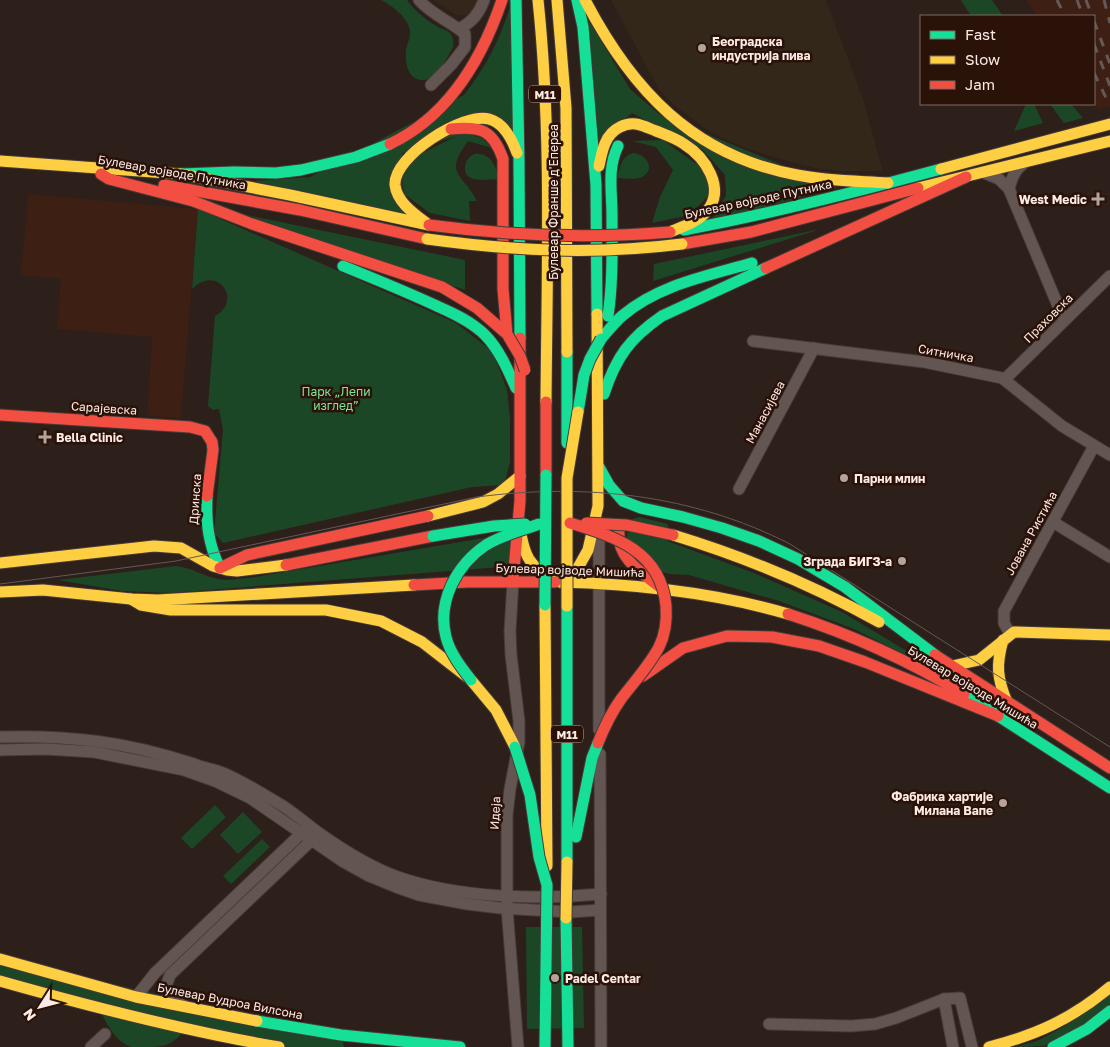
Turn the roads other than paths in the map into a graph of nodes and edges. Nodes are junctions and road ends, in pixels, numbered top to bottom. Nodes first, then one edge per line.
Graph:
1 (418, 0) edge
2 (484, 0) edge
3 (502, 0) edge
4 (516, 0) edge
5 (538, 0) edge
6 (557, 0) edge
7 (577, 0) edge
8 (585, 0) edge
9 (459, 29) junction
10 (431, 84) dead end
11 (1110, 124) edge
12 (451, 129) junction
13 (658, 131) junction
14 (1110, 141) edge
15 (0, 161) edge
16 (519, 162) junction
17 (1024, 163) junction
18 (80, 168) junction
19 (984, 173) junction
20 (100, 174) junction
21 (181, 174) junction
22 (966, 177) junction
23 (888, 183) junction
24 (596, 185) junction
25 (1009, 189) junction
26 (252, 224) junction
27 (429, 225) junction
28 (670, 232) junction
29 (831, 238) junction
30 (1110, 276) edge
31 (1064, 320) junction
32 (507, 334) junction
33 (602, 339) junction
34 (753, 341) dead end
35 (814, 348) junction
36 (1005, 379) junction
37 (520, 398) junction
38 (532, 398) dead end
39 (599, 410) junction
40 (535, 413) dead end
41 (0, 415) edge
42 (205, 431) joint
43 (1094, 446) junction
44 (1110, 455) edge
45 (599, 467) junction
46 (546, 475) junction
47 (520, 476) junction
48 (567, 478) junction
49 (739, 489) dead end
50 (598, 506) junction
51 (641, 508) junction
52 (519, 521) junction
53 (1053, 522) junction
54 (570, 523) junction
55 (539, 524) junction
56 (1110, 557) edge
57 (0, 563) edge
58 (220, 568) junction
59 (513, 581) junction
60 (560, 582) junction
61 (599, 582) junction
62 (660, 587) junction
63 (0, 592) edge
64 (131, 600) junction
65 (1110, 635) edge
66 (1006, 637) junction
67 (934, 655) junction
68 (952, 666) junction
69 (471, 680) junction
70 (636, 683) junction
71 (1007, 702) junction
72 (998, 716) junction
73 (0, 738) edge
74 (0, 750) edge
75 (1110, 768) edge
76 (1110, 788) edge
77 (305, 829) junction
78 (315, 837) junction
79 (567, 862) junction
80 (547, 885) junction
81 (601, 894) junction
82 (507, 895) junction
83 (507, 908) junction
84 (600, 910) junction
85 (0, 959) edge
86 (0, 981) edge
87 (1110, 987) edge
88 (136, 996) junction
89 (944, 999) junction
90 (187, 1007) junction
91 (1110, 1011) edge
92 (768, 1024) dead end
93 (104, 1034) dead end
94 (91, 1047) edge
95 (279, 1047) edge
96 (460, 1047) edge
97 (518, 1047) edge
98 (545, 1047) edge
99 (568, 1047) edge
100 (601, 1047) edge
101 (953, 1047) edge
102 (972, 1047) edge
103 (989, 1047) edge
104 (1053, 1047) edge

1 - 9 street
2 - 9 street
3 - 21 main road
4 - 16 main road
5 - 46 main road, Булевар Франше д'Епереа / M11, bridge
6 - 48 main road, Булевар Франше д'Епереа / M11, bridge
7 - 24 main road
8 - 23 main road
9 - 10 street
11 - 23 main road, Булевар војводе Путника
12 - 16 main road
12 - 27 main road
12 - 32 main road, bridge
13 - 24 main road
13 - 28 main road
13 - 33 main road, bridge
14 - 17 main road, Булевар војводе Путника
15 - 18 main road
16 - 37 main road
17 - 19 main road, Булевар војводе Путника
17 - 25 street
18 - 20 main road, Булевар војводе Путника
18 - 21 main road, Булевар војводе Путника
19 - 22 main road, Булевар војводе Путника
19 - 25 street
20 - 22 main road, Булевар војводе Путника, bridge
20 - 26 main road
21 - 27 main road, Булевар војводе Путника
22 - 29 main road
23 - 28 main road, Булевар војводе Путника
24 - 39 main road
25 - 31 street
26 - 32 main road
26 - 37 main road
27 - 28 main road, Булевар војводе Путника, bridge
29 - 33 main road
29 - 39 main road
30 - 31 street, Праховска
31 - 36 street, Праховска
32 - 38 main road, bridge
33 - 48 main road, bridge
34 - 35 street, Ситничка
35 - 36 street, Ситничка
35 - 49 street, Манасијева
36 - 43 street, Ситничка
37 - 47 main road
39 - 45 main road
40 - 46 main road
41 - 42 main road, Сарајевска
42 - 58 main road, Дринска
43 - 44 street, Ситничка
43 - 53 street, Јована Ристића
45 - 50 main road
45 - 51 main road
46 - 80 main road, M11, bridge
47 - 52 main road
47 - 58 main road
48 - 79 main road, M11, bridge
50 - 60 main road
50 - 61 street
51 - 62 main road
51 - 67 main road
52 - 59 main road
52 - 60 main road
53 - 56 street
53 - 66 street, Јована Ристића
54 - 55 main road, Булевар војводе Мишића, bridge
54 - 67 main road, Булевар војводе Мишића, bridge
54 - 70 main road, bridge
55 - 58 main road, Булевар војводе Мишића, bridge
55 - 69 main road, bridge
57 - 58 main road
59 - 60 main road, Булевар војводе Мишића
59 - 64 main road, Булевар војводе Мишића
59 - 82 street, Идеја
60 - 61 main road, Булевар војводе Мишића
61 - 62 main road, Булевар војводе Мишића
61 - 81 street
62 - 72 main road, Булевар војводе Мишића
63 - 64 main road
64 - 69 main road, bridge
65 - 66 main road
66 - 68 main road
66 - 71 main road
67 - 68 main road, Булевар војводе Мишића
68 - 71 main road, Булевар војводе Мишића
69 - 80 main road, bridge
70 - 72 main road
70 - 79 main road, bridge
71 - 75 main road, Булевар војводе Мишића
72 - 76 main road, Булевар војводе Мишића
73 - 77 street
74 - 77 street
77 - 78 street
77 - 88 street
78 - 82 street
78 - 83 street
78 - 90 street
79 - 99 main road, M11, bridge
80 - 98 main road, M11, bridge
81 - 82 street
81 - 84 street
82 - 83 street, Идеја
83 - 84 street
83 - 97 street, Идеја
84 - 100 street
85 - 88 main road, Булевар Вудроа Вилсона
86 - 95 main road
87 - 103 main road
88 - 90 main road, Булевар Вудроа Вилсона
89 - 92 street
89 - 101 street
89 - 102 street
90 - 96 main road, Булевар Вудроа Вилсона
91 - 104 main road
93 - 94 street

